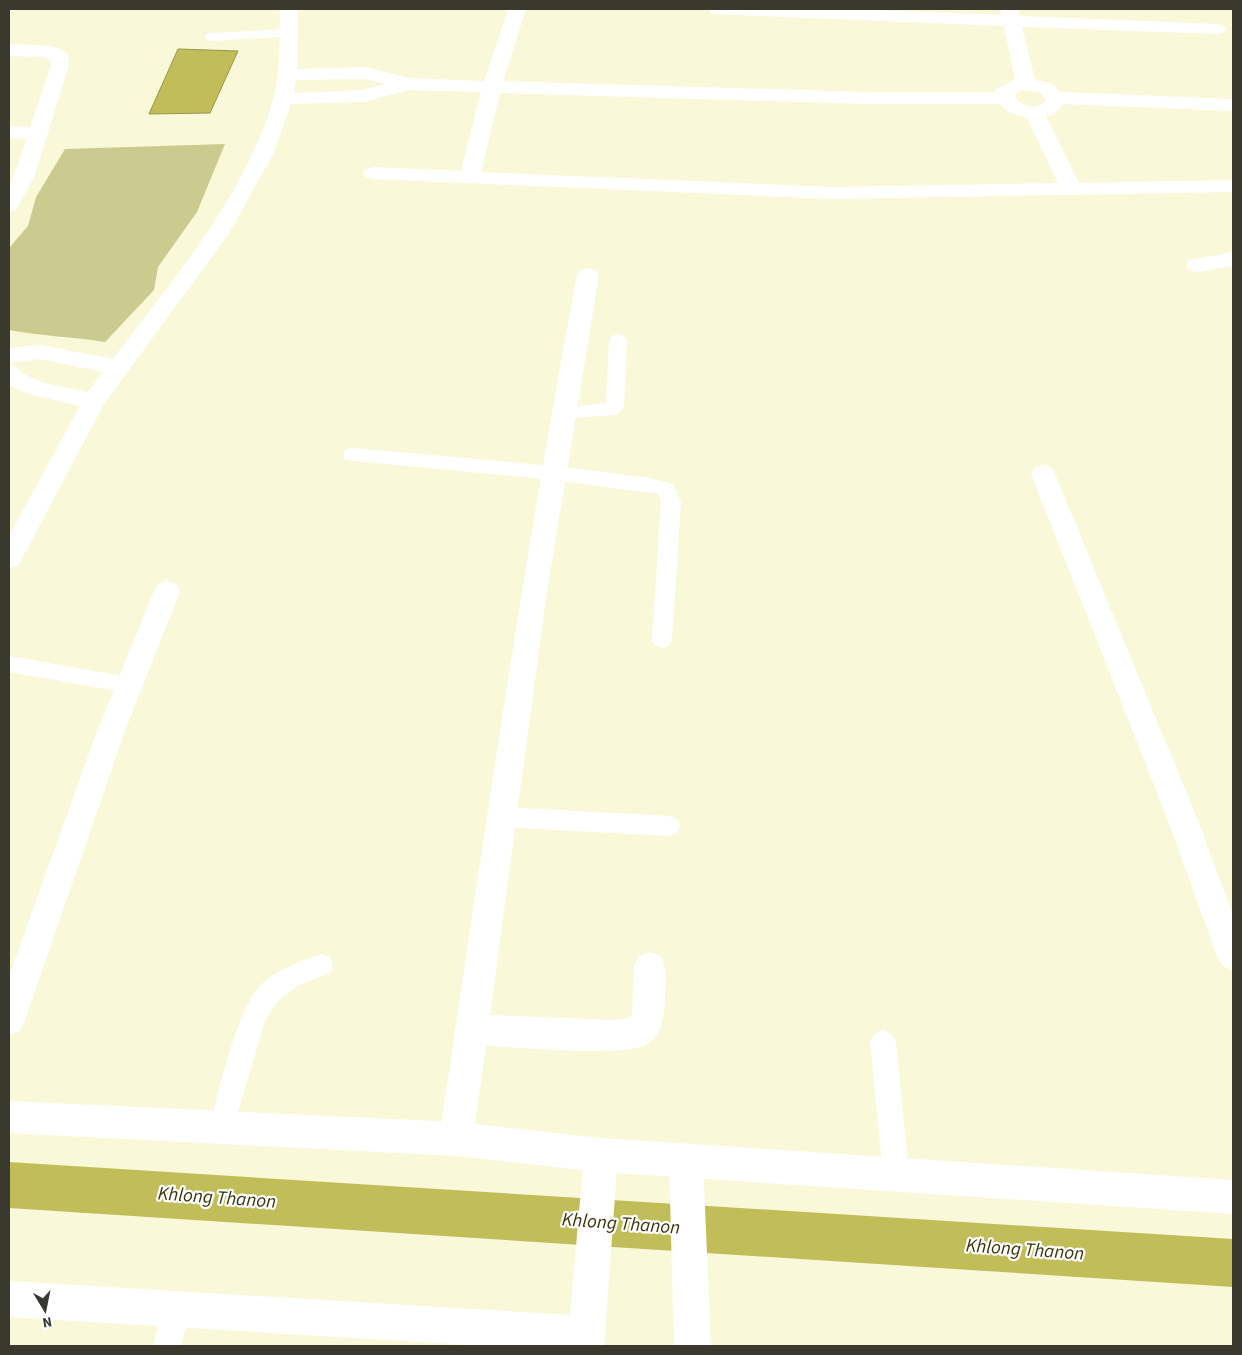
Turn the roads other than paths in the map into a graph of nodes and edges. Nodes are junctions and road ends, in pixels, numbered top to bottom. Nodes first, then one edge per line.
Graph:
1 (289, 9) edge
2 (517, 9) edge
3 (717, 9) edge
4 (1011, 14) edge
5 (1217, 29) dead end
6 (288, 33) junction
7 (212, 38) dead end
8 (9, 50) edge
9 (287, 75) junction
10 (409, 84) junction
11 (1026, 84) junction
12 (492, 86) junction
13 (1004, 98) junction
14 (1056, 98) junction
15 (283, 99) junction
16 (1233, 106) edge
17 (1034, 112) junction
18 (9, 132) edge
19 (38, 133) junction
20 (373, 173) dead end
21 (470, 176) junction
22 (1233, 186) edge
23 (1071, 188) junction
24 (9, 206) edge
25 (1233, 259) edge
26 (1197, 265) dead end
27 (588, 275) dead end
28 (618, 340) dead end
29 (9, 355) edge
30 (118, 368) junction
31 (9, 372) edge
32 (94, 401) junction
33 (563, 413) junction
34 (352, 455) dead end
35 (554, 473) junction
36 (1043, 474) dead end
37 (9, 559) edge
38 (167, 592) dead end
39 (662, 640) dead end
40 (9, 664) edge
41 (129, 685) junction
42 (502, 818) junction
43 (669, 826) dead end
44 (1233, 956) edge
45 (321, 964) dead end
46 (650, 966) dead end
47 (9, 1020) edge
48 (471, 1030) junction
49 (883, 1042) dead end
50 (9, 1117) edge
51 (222, 1127) junction
52 (456, 1139) junction
53 (686, 1162) junction
54 (600, 1170) junction
55 (896, 1174) junction
56 (1233, 1196) edge
57 (9, 1299) edge
58 (176, 1309) junction
59 (587, 1329) edge
60 (693, 1338) edge
61 (167, 1346) edge

1 - 6 street
2 - 12 street
3 - 4 street
4 - 5 street
4 - 11 street
6 - 7 lane
6 - 9 street
8 - 19 street
9 - 10 street
9 - 15 street
10 - 12 street
10 - 15 street
11 - 13 street
11 - 14 street
12 - 13 street
12 - 21 street
13 - 17 street
14 - 16 street
14 - 17 street
15 - 30 street
17 - 23 street
18 - 19 street
19 - 24 street
20 - 21 street
21 - 23 street
22 - 23 street
25 - 26 street
27 - 33 street
28 - 33 lane
29 - 30 street
30 - 32 street
31 - 32 street
32 - 37 street
33 - 35 street
34 - 35 lane
35 - 39 lane
35 - 42 street
36 - 44 street
38 - 41 street
40 - 41 lane
41 - 47 street
42 - 43 lane
42 - 48 street
45 - 51 lane
46 - 48 street
48 - 52 street
49 - 55 lane
50 - 51 street
51 - 52 street
52 - 54 street
53 - 54 street
53 - 55 street
53 - 60 street
54 - 59 street
55 - 56 street
57 - 58 street
58 - 59 street
58 - 61 lane

